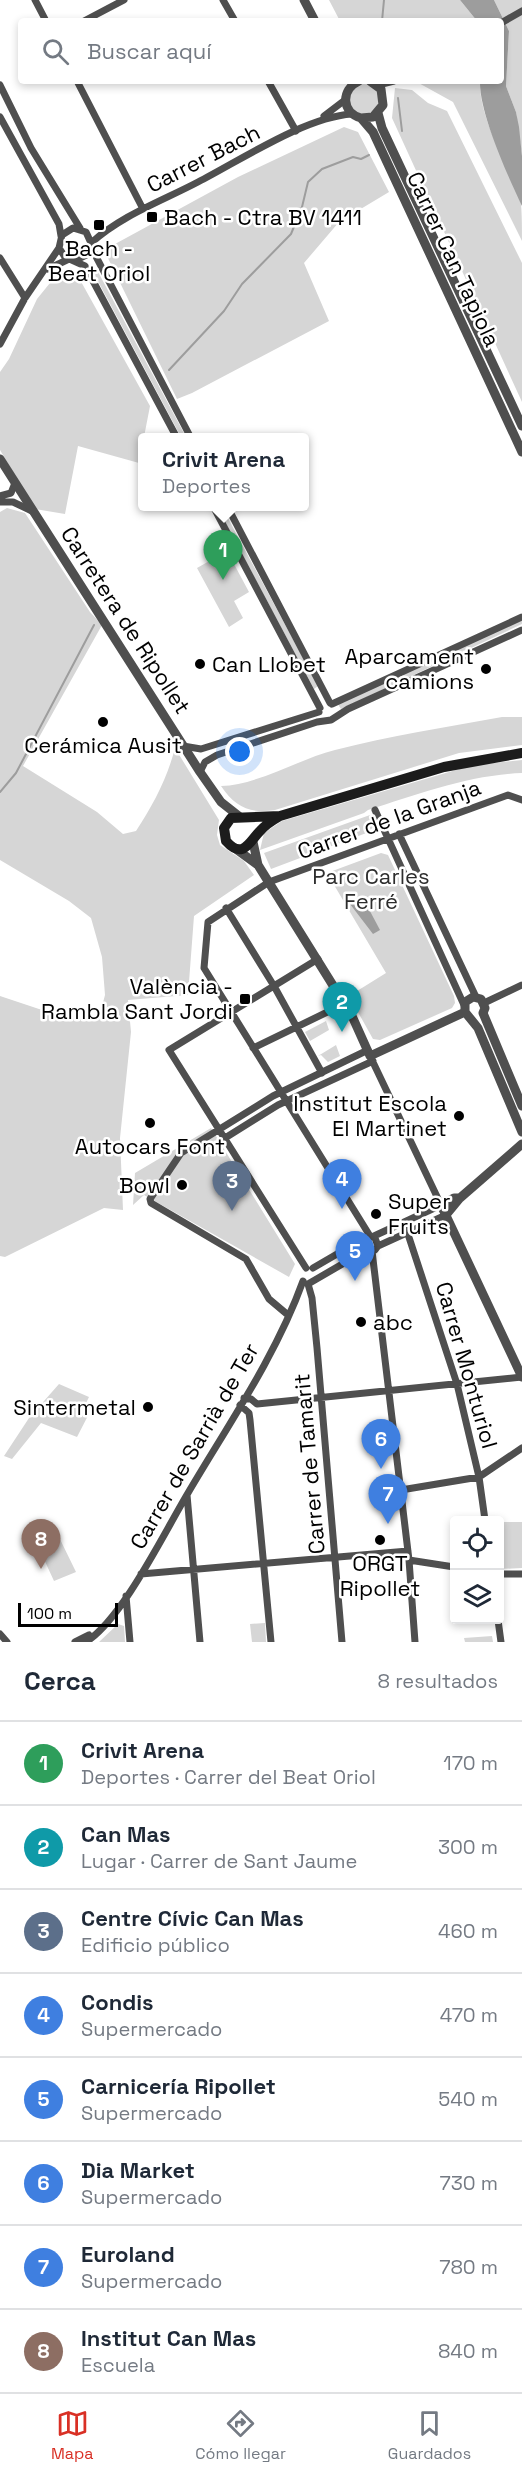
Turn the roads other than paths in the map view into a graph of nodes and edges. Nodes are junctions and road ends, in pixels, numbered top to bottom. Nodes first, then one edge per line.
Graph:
1 (35, 0) edge
2 (124, 0) edge
3 (223, 0) edge
4 (304, 0) edge
5 (522, 11) edge
6 (44, 18) edge
7 (90, 18) edge
8 (233, 18) edge
9 (313, 18) edge
10 (504, 21) edge
11 (79, 84) edge
12 (270, 84) edge
13 (344, 84) edge
14 (355, 84) edge
15 (375, 84) edge
16 (391, 84) edge
17 (0, 85) edge
18 (383, 95) junction
19 (346, 96) junction
20 (378, 113) junction
21 (357, 116) junction
22 (0, 117) edge
23 (317, 121) junction
24 (297, 131) junction
25 (143, 209) junction
26 (107, 229) junction
27 (83, 230) junction
28 (61, 236) junction
29 (91, 245) junction
30 (59, 248) junction
31 (0, 258) edge
32 (73, 260) junction
33 (41, 274) junction
34 (25, 298) junction
35 (0, 344) edge
36 (522, 426) edge
37 (174, 433) edge
38 (188, 433) edge
39 (522, 452) edge
40 (0, 459) edge
41 (15, 483) junction
42 (0, 496) edge
43 (0, 502) edge
44 (215, 511) edge
45 (229, 511) edge
46 (34, 512) junction
47 (522, 617) edge
48 (522, 630) edge
49 (331, 703) junction
50 (320, 710) junction
51 (336, 716) junction
52 (326, 721) junction
53 (183, 746) junction
54 (522, 753) edge
55 (200, 772) junction
56 (522, 800) edge
57 (220, 802) junction
58 (375, 810) dead end
59 (280, 816) junction
60 (244, 818) junction
61 (227, 822) junction
62 (399, 834) junction
63 (255, 839) junction
64 (387, 839) junction
65 (237, 849) junction
66 (258, 865) junction
67 (269, 882) junction
68 (226, 908) junction
69 (318, 959) junction
70 (522, 985) edge
71 (274, 986) junction
72 (344, 1004) junction
73 (481, 1004) junction
74 (466, 1011) junction
75 (231, 1012) junction
76 (297, 1026) junction
77 (253, 1048) junction
78 (370, 1056) junction
79 (322, 1073) junction
80 (281, 1093) junction
81 (286, 1101) junction
82 (522, 1106) edge
83 (219, 1128) junction
84 (522, 1132) edge
85 (225, 1138) junction
86 (522, 1144) edge
87 (460, 1198) junction
88 (441, 1205) junction
89 (446, 1215) junction
90 (404, 1222) junction
91 (408, 1232) junction
92 (369, 1237) junction
93 (373, 1249) junction
94 (309, 1268) junction
95 (316, 1280) junction
96 (305, 1283) junction
97 (288, 1315) junction
98 (522, 1377) edge
99 (457, 1384) junction
100 (390, 1389) junction
101 (321, 1397) junction
102 (244, 1398) junction
103 (240, 1405) junction
104 (522, 1448) edge
105 (479, 1477) junction
106 (401, 1490) junction
107 (187, 1494) junction
108 (484, 1516) edge
109 (408, 1551) junction
110 (334, 1557) junction
111 (409, 1560) junction
112 (263, 1563) junction
113 (450, 1566) edge
114 (195, 1569) junction
115 (141, 1574) junction
116 (504, 1574) edge
117 (522, 1574) edge
118 (126, 1596) junction
119 (106, 1624) junction
120 (499, 1624) edge
121 (0, 1634) edge
122 (7, 1642) edge
123 (75, 1642) edge
124 (86, 1642) edge
125 (130, 1642) edge
126 (200, 1642) edge
127 (271, 1642) edge
128 (342, 1642) edge
129 (415, 1642) edge
130 (501, 1642) edge

1 - 6 street
2 - 7 street
3 - 8 street
4 - 9 street
5 - 10 street
11 - 25 street
12 - 24 street
13 - 19 street
14 - 19 street
15 - 18 street
16 - 18 street
17 - 27 street
18 - 20 street
19 - 21 street, Carrer Can Tapiola
19 - 23 street, Carrer Bach
20 - 21 street
20 - 36 street, Carrer Can Tapiola
21 - 23 street, Carrer Bach
21 - 39 street, Carrer Can Tapiola
22 - 28 street
23 - 24 street, Carrer Bach
24 - 25 street, Carrer Bach
25 - 26 street, Carrer Bach
26 - 27 street, Carrer Bach
26 - 29 street, Carrer Bach
27 - 28 street
27 - 29 street
28 - 30 street
29 - 32 street
29 - 38 street
30 - 32 street
30 - 33 street
31 - 34 street
32 - 33 street
32 - 37 street
33 - 34 street
34 - 35 street
40 - 41 street, Carretera de Ripollet
41 - 42 street
41 - 46 street, Carretera de Ripollet
43 - 46 street
44 - 50 street
45 - 49 street
46 - 53 street, Carretera de Ripollet
47 - 49 street
48 - 51 street
49 - 50 street
49 - 51 street
50 - 52 street
50 - 53 street
51 - 52 street
52 - 55 street
53 - 55 street, Carretera de Ripollet
54 - 59 main road
55 - 57 street, Carretera de Ripollet
56 - 62 street, Carrer de la Granja
57 - 60 street, Carretera de Ripollet
57 - 61 street, Carretera de Ripollet
58 - 64 street
59 - 60 main road
59 - 63 main road
60 - 61 main road
60 - 63 main road
61 - 65 main road
62 - 64 street, Carrer de la Granja
62 - 73 street
63 - 65 main road
63 - 66 street
64 - 67 street, Carrer de la Granja
64 - 74 street
65 - 66 street
66 - 67 street
67 - 68 street, Carrer de la Granja
67 - 69 street
68 - 71 street
68 - 75 street, Carrer de la Granja
69 - 71 street
69 - 72 street
70 - 73 street
71 - 75 street
71 - 76 street
72 - 76 street
72 - 78 street
73 - 74 street
73 - 74 street
73 - 82 street
74 - 78 street
74 - 84 street
75 - 77 street, Carrer de la Granja
75 - 83 street
76 - 77 street
76 - 79 street
77 - 80 street, Carrer de la Granja
78 - 79 street
78 - 81 street
78 - 88 street
79 - 80 street
80 - 81 street, Carrer de la Granja
80 - 83 street
81 - 85 street
81 - 92 street, Carrer de la Granja
83 - 85 street
83 - 97 street
85 - 94 street
86 - 87 street
87 - 88 street
87 - 89 street
88 - 89 street
88 - 90 street
89 - 91 street
89 - 98 street
90 - 91 street, Carrer Monturiol
90 - 92 street
91 - 93 street
91 - 99 street, Carrer Monturiol
92 - 93 street
92 - 93 street
92 - 94 street
93 - 95 street
93 - 100 street
94 - 95 street
94 - 96 street
95 - 96 street
96 - 97 street, Carrer de Sarrià de Ter
96 - 101 street, Carrer de Tamarit
97 - 102 street, Carrer de Sarrià de Ter
98 - 99 street
99 - 100 street
99 - 105 street, Carrer Monturiol
100 - 101 street
100 - 106 street
101 - 102 street
101 - 110 street, Carrer de Tamarit
102 - 103 street, Carrer de Sarrià de Ter
103 - 107 street, Carrer de Sarrià de Ter
103 - 112 street
104 - 105 street
105 - 106 street
105 - 108 street, Carrer Monturiol
106 - 109 street
107 - 114 street
107 - 115 street, Carrer de Sarrià de Ter
109 - 110 street
109 - 111 street
110 - 112 street
110 - 128 street, Carrer de Tamarit
111 - 113 street
111 - 129 street
112 - 114 street
112 - 127 street
114 - 115 street
114 - 126 street
115 - 118 street, Carrer de Sarrià de Ter
116 - 117 street
118 - 119 street, Carrer de Sarrià de Ter
118 - 125 street
119 - 123 street, Carrer de Sarrià de Ter
119 - 124 street, Carrer de Sarrià de Ter
120 - 130 street
121 - 122 street

